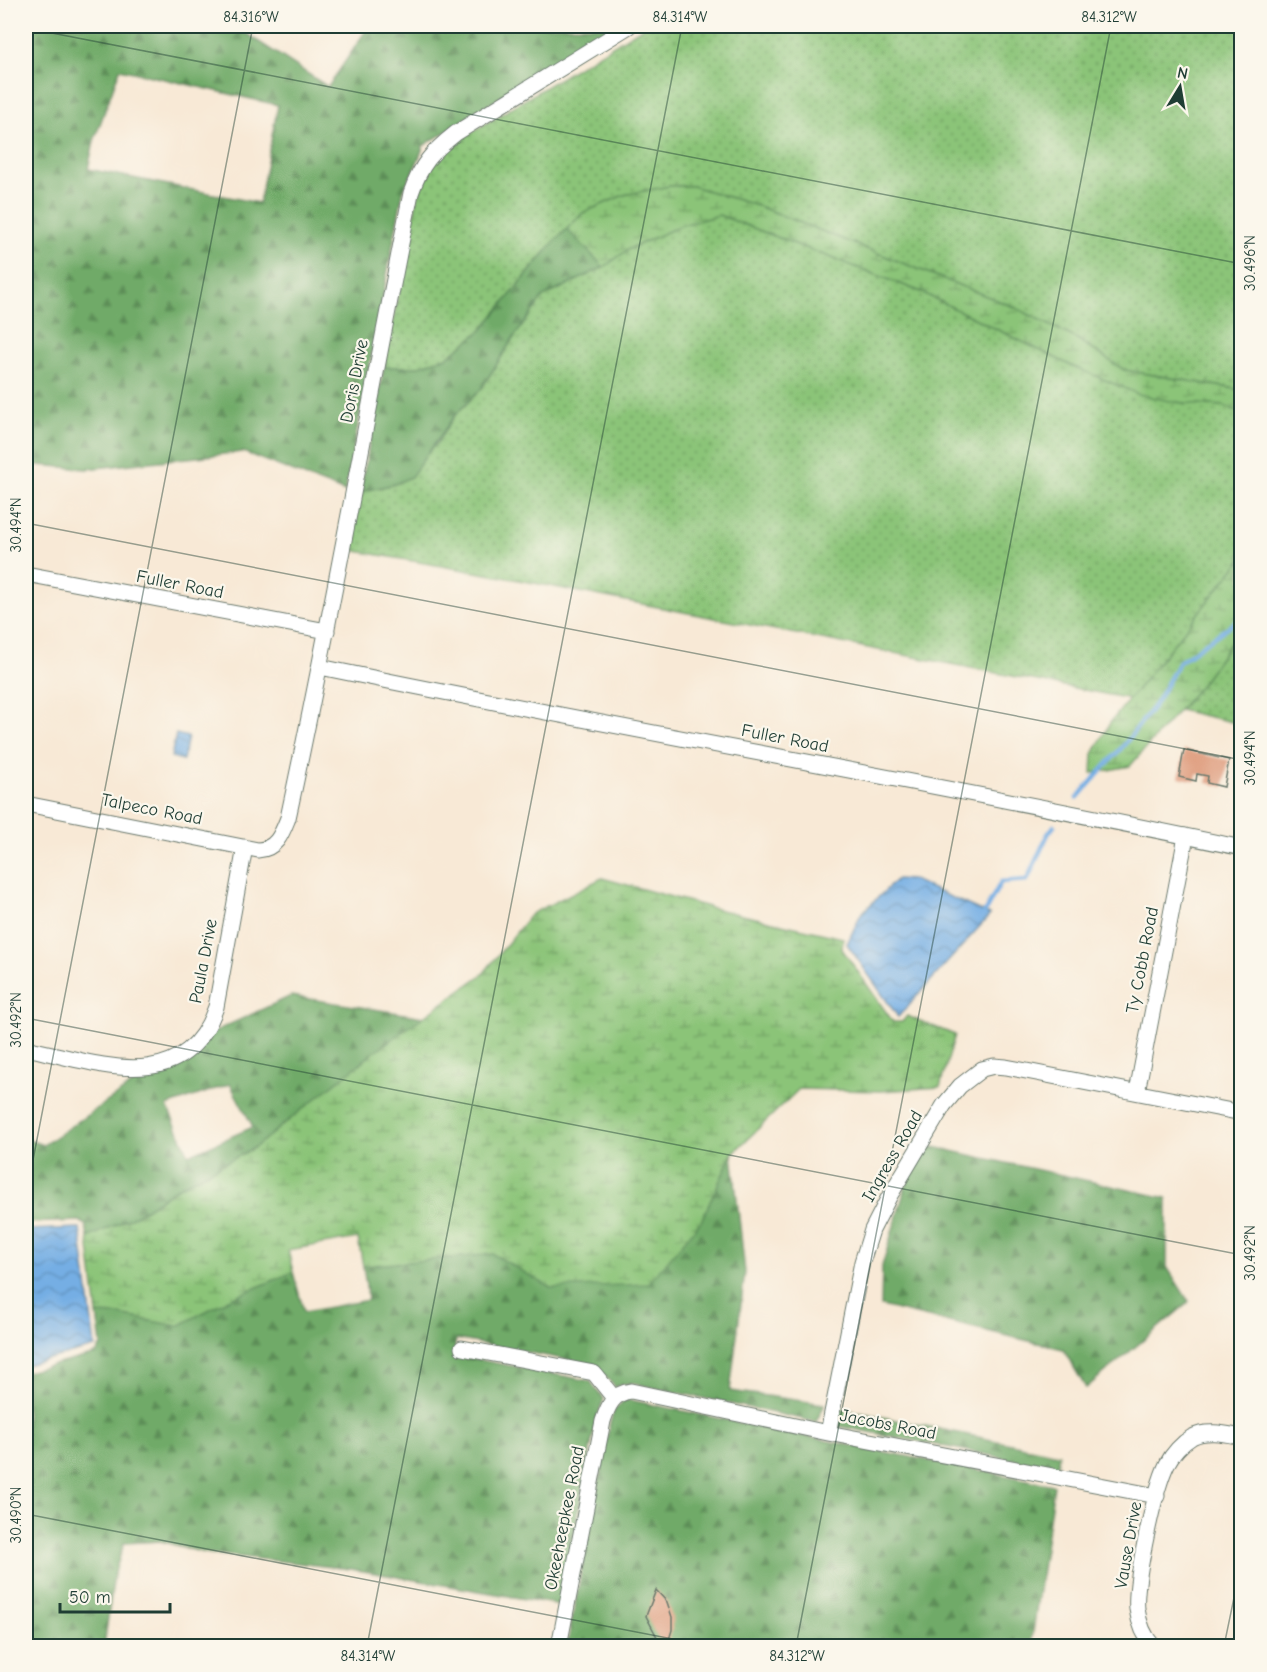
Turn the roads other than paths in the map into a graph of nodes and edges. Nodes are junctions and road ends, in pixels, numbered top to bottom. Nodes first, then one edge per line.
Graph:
1 (629, 26) edge
2 (26, 574) edge
3 (327, 631) junction
4 (320, 667) junction
5 (26, 804) edge
6 (1186, 836) junction
7 (245, 847) junction
8 (270, 848) joint
9 (1242, 848) edge
10 (26, 1048) edge
11 (1137, 1092) junction
12 (1242, 1113) edge
13 (462, 1348) dead end
14 (614, 1398) junction
15 (828, 1433) junction
16 (1242, 1437) edge
17 (1157, 1496) junction
18 (1150, 1642) edge
19 (559, 1647) edge

1 - 3 street, Doris Drive
2 - 3 street, Fuller Road
3 - 4 street, Doris Drive
4 - 6 street, Fuller Road
4 - 8 street, Doris Drive
5 - 7 street, Talpeco Road
6 - 9 street, Fuller Road
6 - 11 street, Ty Cobb Road
7 - 8 street, Talpeco Road
7 - 10 street, Paula Drive
11 - 12 street, Ingress Road
11 - 15 street, Ingress Road
13 - 14 street
14 - 15 street, Jacobs Road
14 - 19 street, Okeeheepkee Road
15 - 17 street, Jacobs Road
16 - 17 street, Vause Drive
17 - 18 street, Vause Drive

